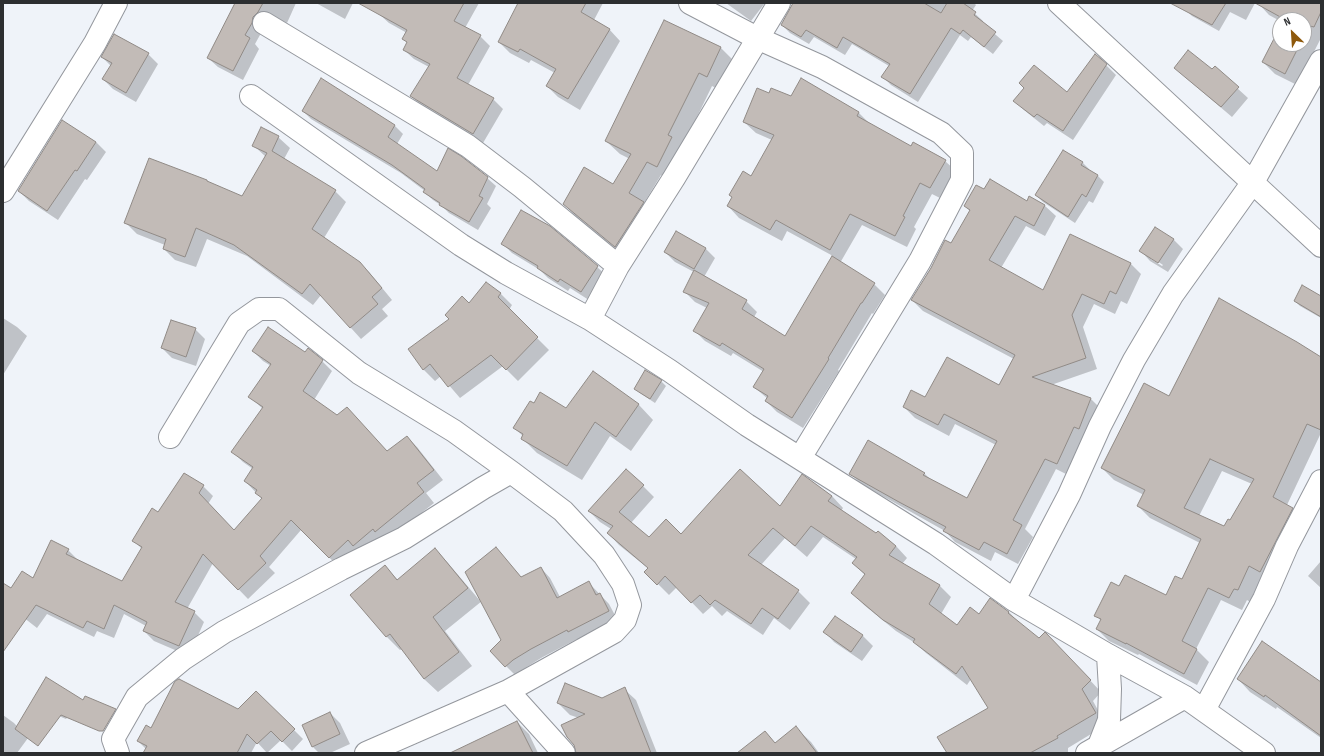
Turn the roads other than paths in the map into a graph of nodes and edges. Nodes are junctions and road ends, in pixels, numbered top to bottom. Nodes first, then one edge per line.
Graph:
1 (116, 3) edge
2 (690, 3) edge
3 (779, 3) edge
4 (1059, 3) edge
5 (264, 23) dead end
6 (757, 38) junction
7 (1321, 61) edge
8 (251, 96) dead end
9 (1254, 182) junction
10 (3, 191) edge
11 (1321, 246) edge
12 (618, 266) junction
13 (590, 319) junction
14 (170, 437) dead end
15 (800, 458) junction
16 (511, 472) junction
17 (1321, 481) edge
18 (1014, 600) junction
19 (1108, 655) junction
20 (508, 691) junction
21 (1185, 697) junction
22 (1204, 710) junction
23 (1092, 750) edge
24 (118, 753) edge
25 (366, 753) edge
26 (564, 753) edge
27 (1264, 753) edge

1 - 10 street
2 - 6 street
3 - 6 street
4 - 9 street
5 - 12 street
6 - 12 street
6 - 15 street
7 - 9 street
8 - 13 street
9 - 11 street
9 - 18 street
12 - 13 street
13 - 15 street
14 - 16 street
15 - 18 street
16 - 20 street
16 - 24 street
17 - 22 street
18 - 19 street
19 - 21 street
19 - 23 street
20 - 25 street
20 - 26 street
21 - 22 street
21 - 23 street
22 - 27 street

